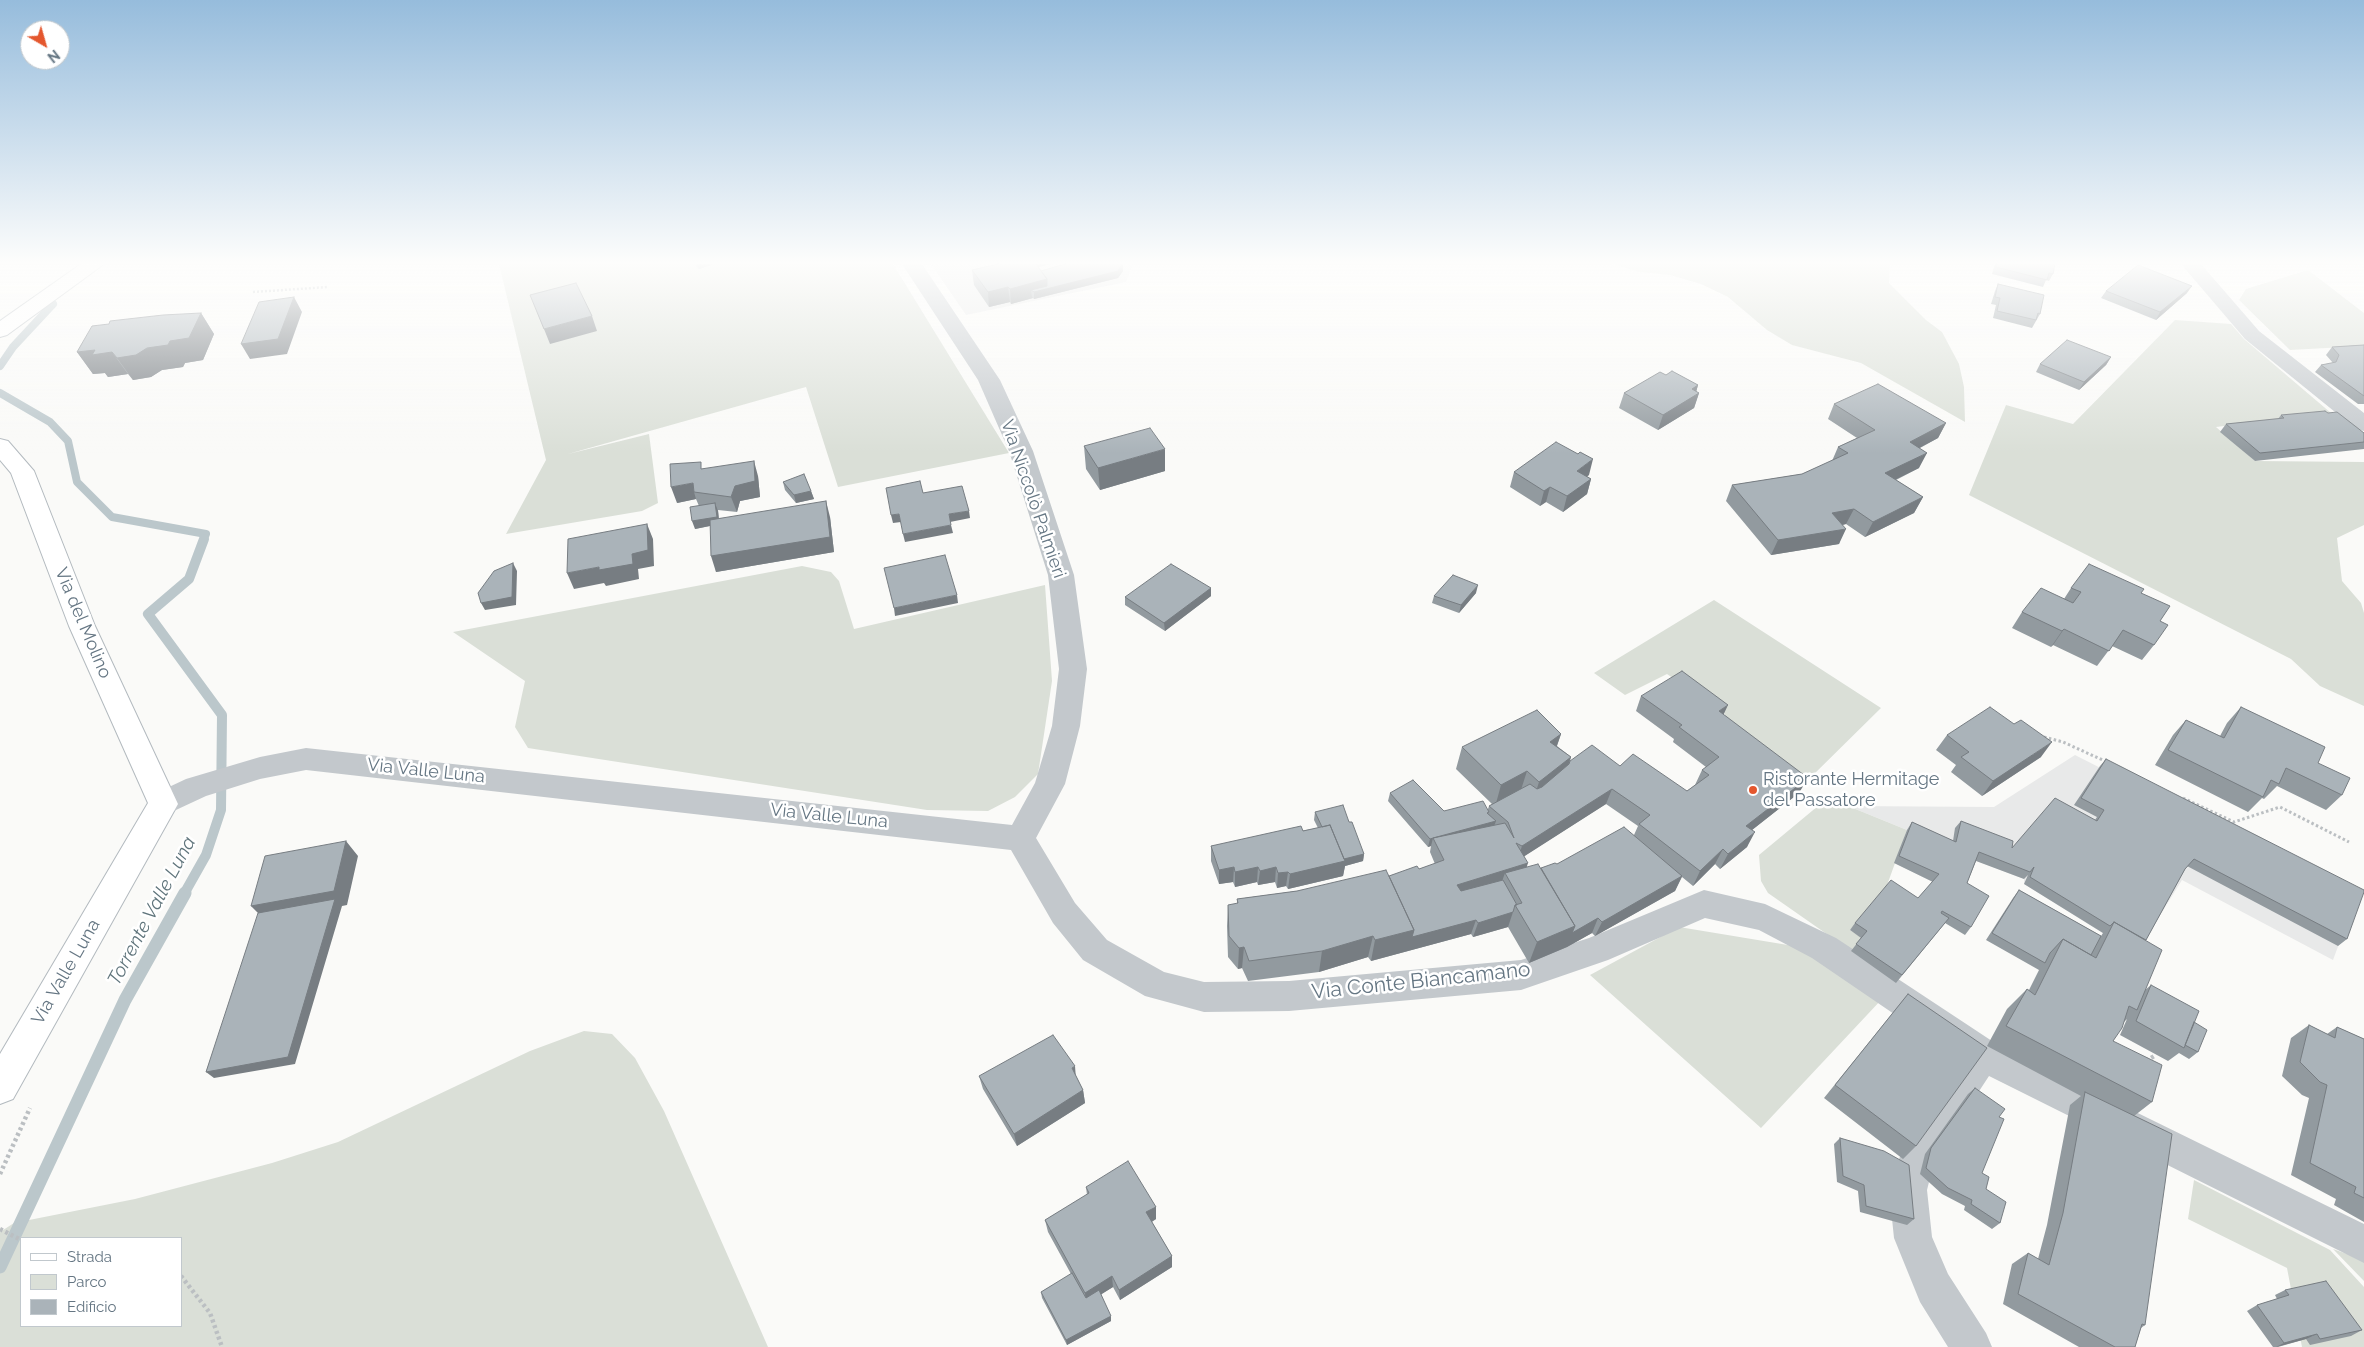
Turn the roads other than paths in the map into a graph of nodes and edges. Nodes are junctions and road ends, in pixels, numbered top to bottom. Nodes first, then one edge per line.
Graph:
1 (954, 327) edge
2 (2245, 327) edge
3 (2364, 424) edge
4 (0, 446) edge
5 (163, 804) junction
6 (1020, 839) junction
7 (1983, 1055) junction
8 (0, 1087) edge
9 (2364, 1244) edge
10 (1972, 1347) edge

1 - 6 street, Via Niccolò Palmieri
2 - 3 street
4 - 5 street, Via del Molino
5 - 6 street, Via Valle Luna
5 - 8 street, Via Valle Luna
6 - 7 street, Via Conte Biancamano
7 - 9 street, Via Conte Biancamano
7 - 10 street

